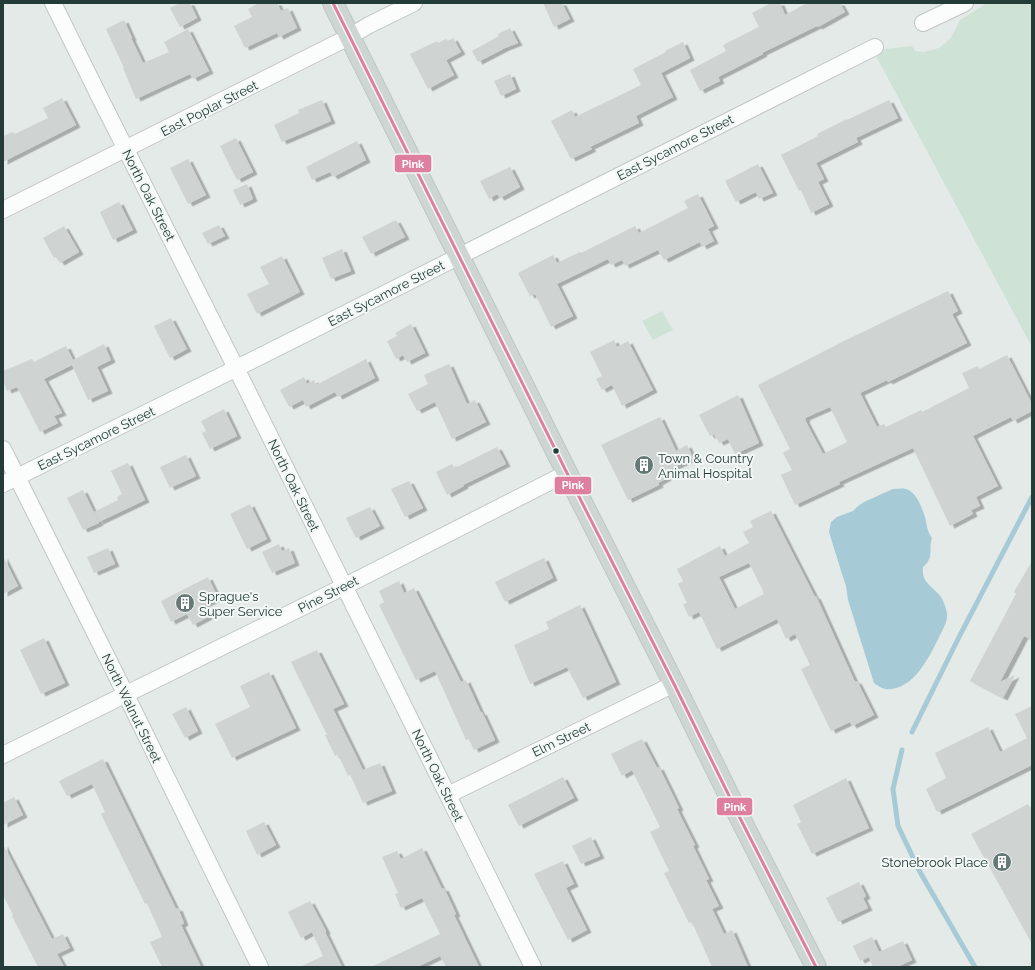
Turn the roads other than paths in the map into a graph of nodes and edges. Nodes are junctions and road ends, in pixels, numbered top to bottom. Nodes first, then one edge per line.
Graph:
1 (53, 3) edge
2 (333, 3) edge
3 (414, 3) edge
4 (965, 3) edge
5 (923, 24) dead end
6 (349, 37) junction
7 (874, 47) dead end
8 (126, 149) junction
9 (3, 210) edge
10 (459, 257) junction
11 (236, 368) junction
12 (3, 449) edge
13 (567, 473) junction
14 (10, 481) edge
15 (345, 586) junction
16 (674, 684) junction
17 (126, 695) junction
18 (3, 755) edge
19 (448, 795) junction
20 (260, 967) edge
21 (533, 967) edge
22 (816, 967) edge

1 - 8 street, North Oak Street
2 - 6 main road
3 - 6 street, East Poplar Street
4 - 5 street
6 - 8 street, East Poplar Street
6 - 10 main road
7 - 10 street, East Sycamore Street
8 - 9 street, East Poplar Street
8 - 11 street, North Oak Street
10 - 11 street, East Sycamore Street
10 - 13 main road
11 - 14 street, East Sycamore Street
11 - 15 street, North Oak Street
12 - 14 street, North Walnut Street
13 - 15 street, Pine Street
13 - 16 main road
14 - 17 street, North Walnut Street
15 - 17 street, Pine Street
15 - 19 street, North Oak Street
16 - 19 street, Elm Street
16 - 22 main road
17 - 18 street, Pine Street
17 - 20 street, North Walnut Street
19 - 21 street, North Oak Street

